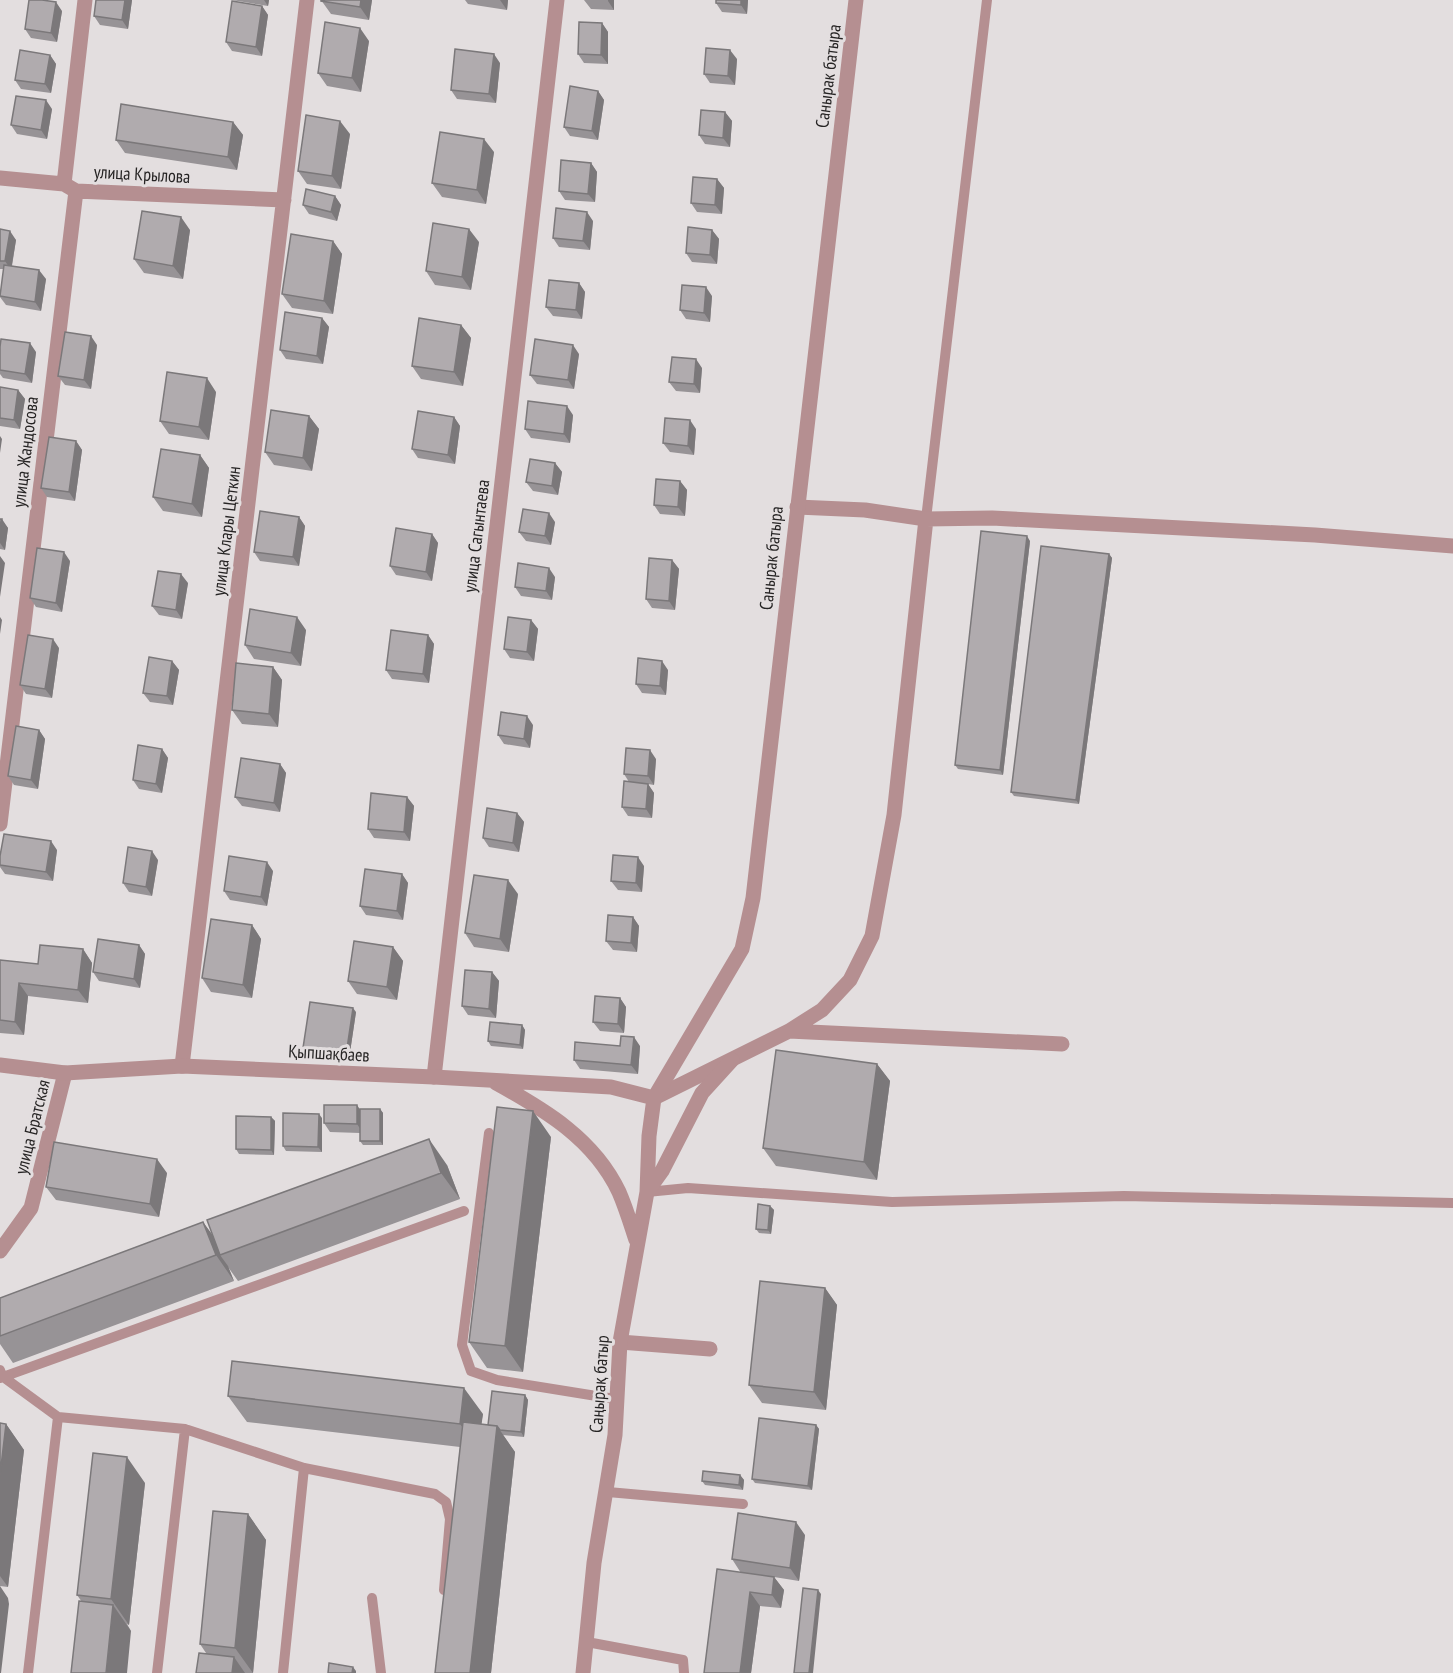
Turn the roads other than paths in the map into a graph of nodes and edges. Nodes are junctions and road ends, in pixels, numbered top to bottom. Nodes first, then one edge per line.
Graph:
1 (85, 0) edge
2 (307, 0) edge
3 (557, 0) edge
4 (856, 0) edge
5 (987, 0) edge
6 (0, 178) edge
7 (70, 187) junction
8 (284, 200) junction
9 (797, 507) junction
10 (926, 519) junction
11 (1453, 546) edge
12 (0, 824) edge
13 (789, 1031) junction
14 (1062, 1044) dead end
15 (732, 1060) junction
16 (0, 1065) edge
17 (182, 1066) junction
18 (65, 1073) junction
19 (434, 1077) junction
20 (490, 1080) junction
21 (654, 1098) junction
22 (489, 1133) dead end
23 (646, 1192) junction
24 (1453, 1203) edge
25 (464, 1211) dead end
26 (637, 1242) junction
27 (0, 1251) edge
28 (620, 1342) junction
29 (710, 1349) dead end
30 (1, 1375) edge
31 (615, 1398) junction
32 (58, 1417) junction
33 (185, 1429) junction
34 (304, 1468) junction
35 (608, 1492) junction
36 (743, 1504) dead end
37 (372, 1598) dead end
38 (444, 1602) edge
39 (587, 1642) junction
40 (28, 1673) edge
41 (157, 1673) edge
42 (283, 1673) edge
43 (381, 1673) edge
44 (583, 1673) edge
45 (684, 1673) edge

1 - 7 street, улица Жандосова
2 - 8 street, улица Клары Цеткин
3 - 19 street, улица Сагынтаева
4 - 9 street, Санырак батыра
5 - 10 lane
6 - 7 street, улица Крылова
7 - 8 street, улица Крылова
7 - 12 street, улица Жандосова
8 - 17 street, улица Клары Цеткин
9 - 10 street
9 - 21 street, Санырак батыра
10 - 11 street
10 - 13 street
13 - 14 street
13 - 15 street
15 - 21 street
15 - 23 street
16 - 18 street, Қыпшақбаев
17 - 18 street, Қыпшақбаев
17 - 19 street, Қыпшақбаев
18 - 27 street, улица Братская
19 - 20 street, Қыпшақбаев
20 - 21 street, Қыпшақбаев
20 - 26 street
21 - 23 street, Саңырақ батыр
22 - 31 lane
23 - 24 lane
23 - 26 street, Саңырақ батыр
25 - 30 lane
26 - 28 street, Саңырақ батыр
28 - 29 street
28 - 31 street, Саңырақ батыр
30 - 32 lane
31 - 35 street, Саңырақ батыр
32 - 33 lane
32 - 40 lane
33 - 34 lane
33 - 41 lane
34 - 38 lane
34 - 42 lane
35 - 36 lane
35 - 39 street, Саңырақ батыр
37 - 43 lane
39 - 44 street, Саңырақ батыр
39 - 45 lane

